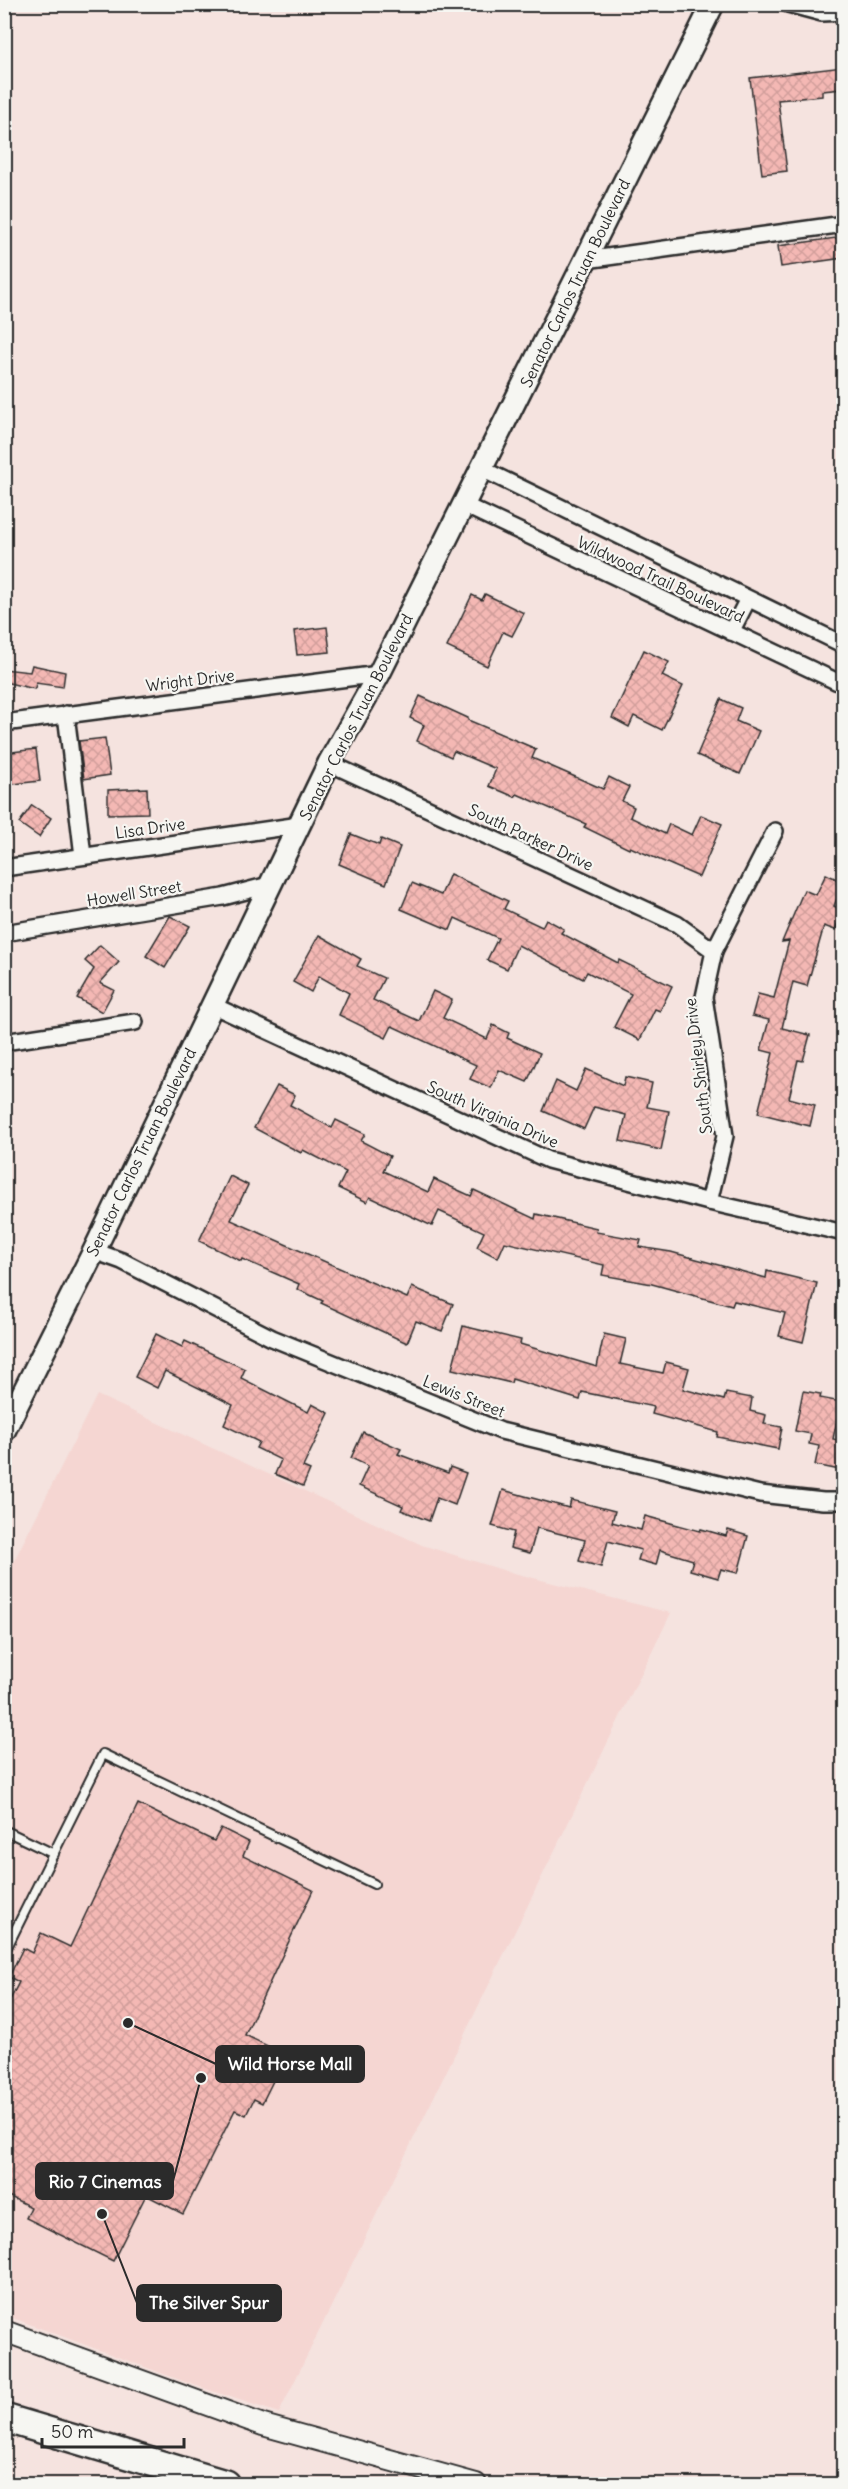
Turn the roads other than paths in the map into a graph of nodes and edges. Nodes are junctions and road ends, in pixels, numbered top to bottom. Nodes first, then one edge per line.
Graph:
1 (713, 4) edge
2 (788, 4) edge
3 (843, 12) edge
4 (843, 224) edge
5 (586, 260) junction
6 (482, 469) junction
7 (464, 505) junction
8 (748, 599) junction
9 (731, 632) junction
10 (843, 645) edge
11 (380, 674) junction
12 (843, 685) edge
13 (66, 714) junction
14 (4, 723) edge
15 (329, 763) junction
16 (300, 825) junction
17 (775, 831) dead end
18 (83, 856) junction
19 (4, 868) edge
20 (270, 885) junction
21 (4, 933) edge
22 (714, 951) junction
23 (212, 1005) junction
24 (135, 1022) dead end
25 (4, 1042) edge
26 (709, 1202) junction
27 (843, 1233) edge
28 (94, 1251) junction
29 (4, 1431) edge
30 (843, 1501) edge
31 (4, 1830) edge
32 (54, 1854) junction
33 (374, 1884) dead end
34 (4, 1953) edge
35 (4, 2331) edge
36 (4, 2418) edge
37 (225, 2484) edge
38 (476, 2484) edge

1 - 5 main road, Senator Carlos Truan Boulevard
2 - 3 street
4 - 5 street
5 - 6 main road, Senator Carlos Truan Boulevard
6 - 7 main road, Senator Carlos Truan Boulevard
6 - 8 street, Wildwood Trail Boulevard
7 - 9 street, Wildwood Trail Boulevard
7 - 11 main road, Senator Carlos Truan Boulevard
8 - 9 street
8 - 10 street, Wildwood Trail Boulevard
9 - 12 street, Wildwood Trail Boulevard
11 - 13 street, Wright Drive
11 - 15 main road, Senator Carlos Truan Boulevard
13 - 14 street, Wright Drive
13 - 18 street
15 - 16 main road, Senator Carlos Truan Boulevard
15 - 22 street, South Parker Drive
16 - 18 street, Lisa Drive
16 - 20 main road, Senator Carlos Truan Boulevard
17 - 22 street, South Shirley Drive
18 - 19 street, Lisa Drive
20 - 21 street, Howell Street
20 - 23 main road, Senator Carlos Truan Boulevard
22 - 26 street, South Shirley Drive
23 - 26 street, South Virginia Drive
23 - 28 main road, Senator Carlos Truan Boulevard
24 - 25 street
26 - 27 street, South Virginia Drive
28 - 29 main road, Senator Carlos Truan Boulevard
28 - 30 street, Lewis Street
31 - 32 lane
32 - 33 lane
32 - 34 lane
35 - 38 street
36 - 37 highway

